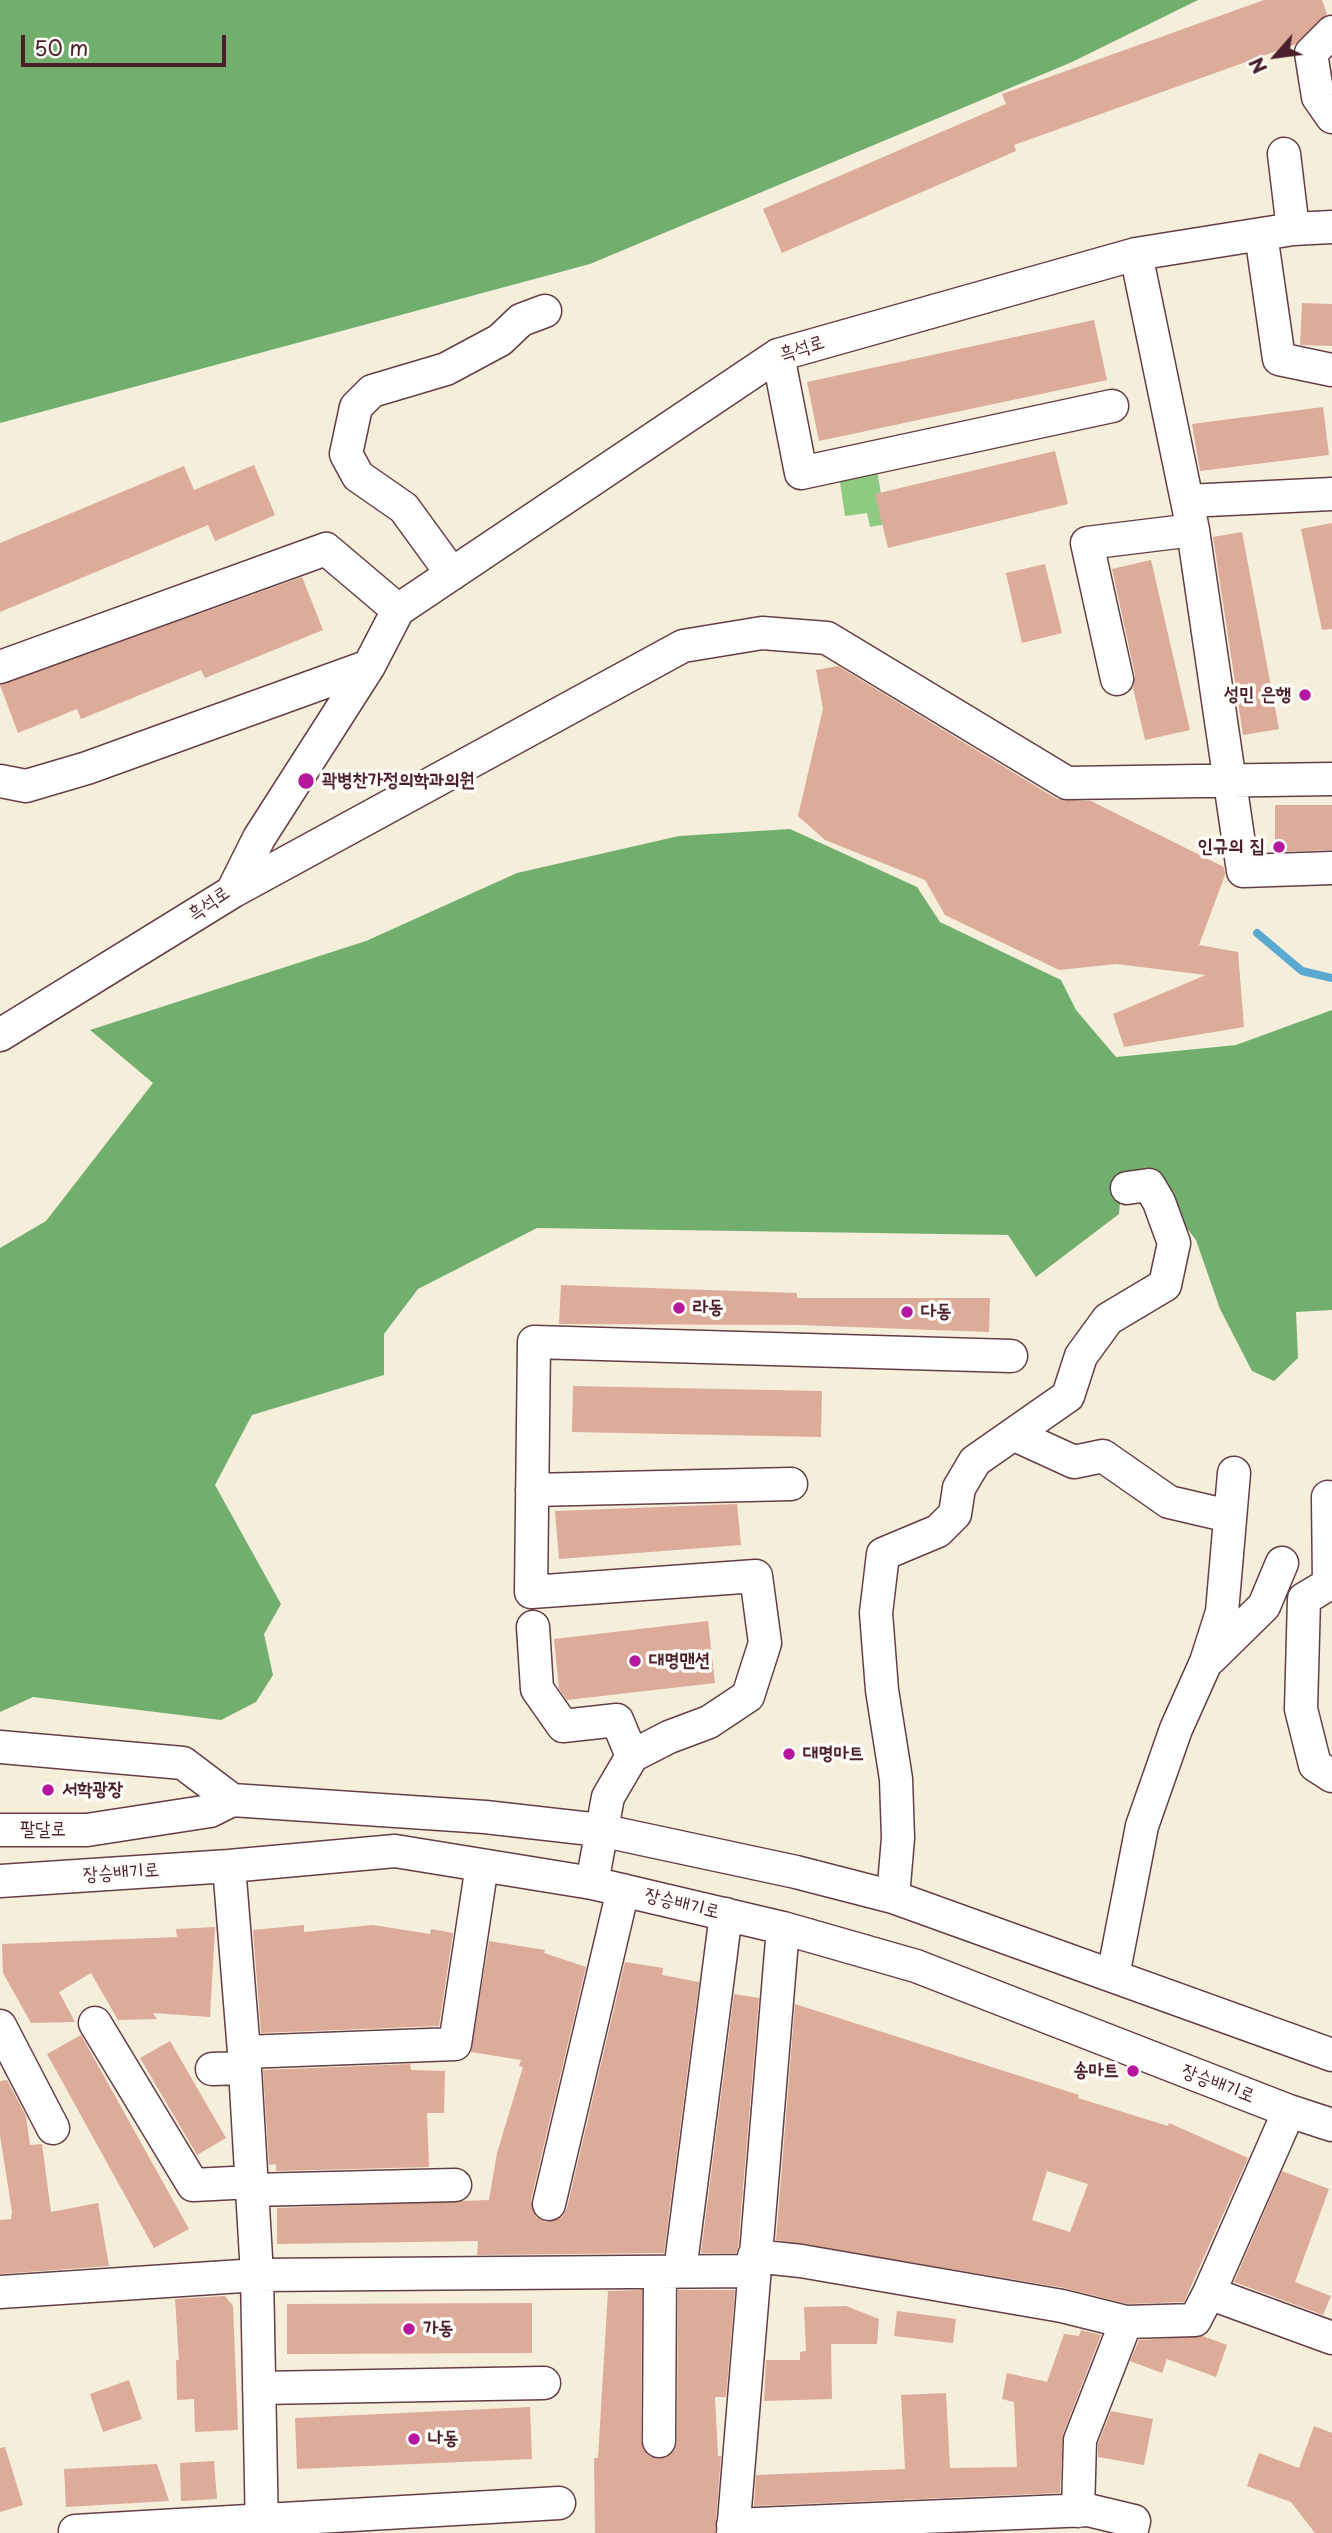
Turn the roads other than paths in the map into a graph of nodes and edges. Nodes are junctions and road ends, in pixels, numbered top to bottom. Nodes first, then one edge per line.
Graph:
1 (1332, 32) edge
2 (1332, 117) edge
3 (1284, 154) dead end
4 (1332, 227) edge
5 (1293, 229) junction
6 (1261, 234) junction
7 (1136, 254) junction
8 (545, 311) dead end
9 (778, 355) junction
10 (1332, 370) edge
11 (1112, 406) dead end
12 (1332, 494) edge
13 (1190, 515) junction
14 (452, 574) junction
15 (398, 610) junction
16 (369, 666) junction
17 (0, 667) edge
18 (1116, 678) dead end
19 (1332, 779) edge
20 (1231, 780) junction
21 (0, 781) edge
22 (1332, 868) edge
23 (232, 892) junction
24 (0, 1035) edge
25 (1127, 1188) dead end
26 (1011, 1356) dead end
27 (1016, 1434) junction
28 (1234, 1473) dead end
29 (791, 1484) dead end
30 (532, 1490) junction
31 (1328, 1497) dead end
32 (1229, 1516) junction
33 (1282, 1563) dead end
34 (533, 1627) dead end
35 (1206, 1662) junction
36 (0, 1747) edge
37 (632, 1756) junction
38 (1332, 1776) edge
39 (232, 1800) junction
40 (0, 1830) edge
41 (600, 1830) junction
42 (482, 1865) junction
43 (229, 1866) junction
44 (0, 1881) edge
45 (593, 1883) junction
46 (624, 1890) junction
47 (893, 1897) junction
48 (726, 1914) junction
49 (783, 1928) junction
50 (1113, 1976) junction
51 (95, 2024) dead end
52 (0, 2026) edge
53 (1332, 2056) edge
54 (245, 2060) junction
55 (212, 2069) dead end
56 (1289, 2111) junction
57 (1332, 2125) edge
58 (53, 2128) dead end
59 (455, 2185) dead end
60 (252, 2186) junction
61 (548, 2204) dead end
62 (754, 2264) junction
63 (670, 2271) junction
64 (257, 2275) junction
65 (0, 2292) edge
66 (1209, 2293) junction
67 (1126, 2322) junction
68 (1332, 2338) edge
69 (544, 2383) dead end
70 (259, 2388) junction
71 (659, 2441) dead end
72 (559, 2503) dead end
73 (1078, 2511) junction
74 (262, 2527) edge
75 (733, 2529) edge
76 (75, 2531) dead end
77 (1131, 2533) edge

1 - 2 street
3 - 5 street
4 - 5 street, 흑석로
5 - 6 street, 흑석로
6 - 7 street, 흑석로
6 - 10 street
7 - 9 street, 흑석로
7 - 13 street
8 - 14 street
9 - 11 street
9 - 14 street, 흑석로
12 - 13 street
13 - 18 street
13 - 20 street
14 - 15 street, 흑석로
15 - 16 street, 흑석로
15 - 17 street
16 - 21 street
16 - 23 street, 흑석로
19 - 20 street
20 - 22 street
20 - 23 street
23 - 24 street, 흑석로
25 - 27 street
26 - 30 street
27 - 32 street
27 - 47 street
28 - 32 street
29 - 30 street
30 - 37 street
31 - 38 street
32 - 35 street
33 - 35 street
34 - 37 street
35 - 50 street
36 - 39 street
37 - 41 street
39 - 40 street, 팔달로
39 - 41 street
41 - 45 street
41 - 47 street
42 - 43 street, 장승배기로
42 - 45 street, 장승배기로
42 - 54 street
43 - 44 street, 장승배기로
43 - 54 street
45 - 46 street, 장승배기로
46 - 48 street, 장승배기로
46 - 61 street
47 - 50 street
48 - 49 street, 장승배기로
48 - 63 street
49 - 56 street, 장승배기로
49 - 62 street
50 - 53 street
51 - 60 street
52 - 58 street
54 - 55 street
54 - 60 street
56 - 57 street, 장승배기로
56 - 66 street
59 - 60 street
60 - 64 street
62 - 63 street
62 - 67 street
62 - 75 street
63 - 64 street
63 - 71 street
64 - 65 street
64 - 70 street
66 - 67 street
66 - 68 street
67 - 73 street
69 - 70 street
70 - 74 street
72 - 74 street
73 - 75 street
73 - 77 street
74 - 76 street

